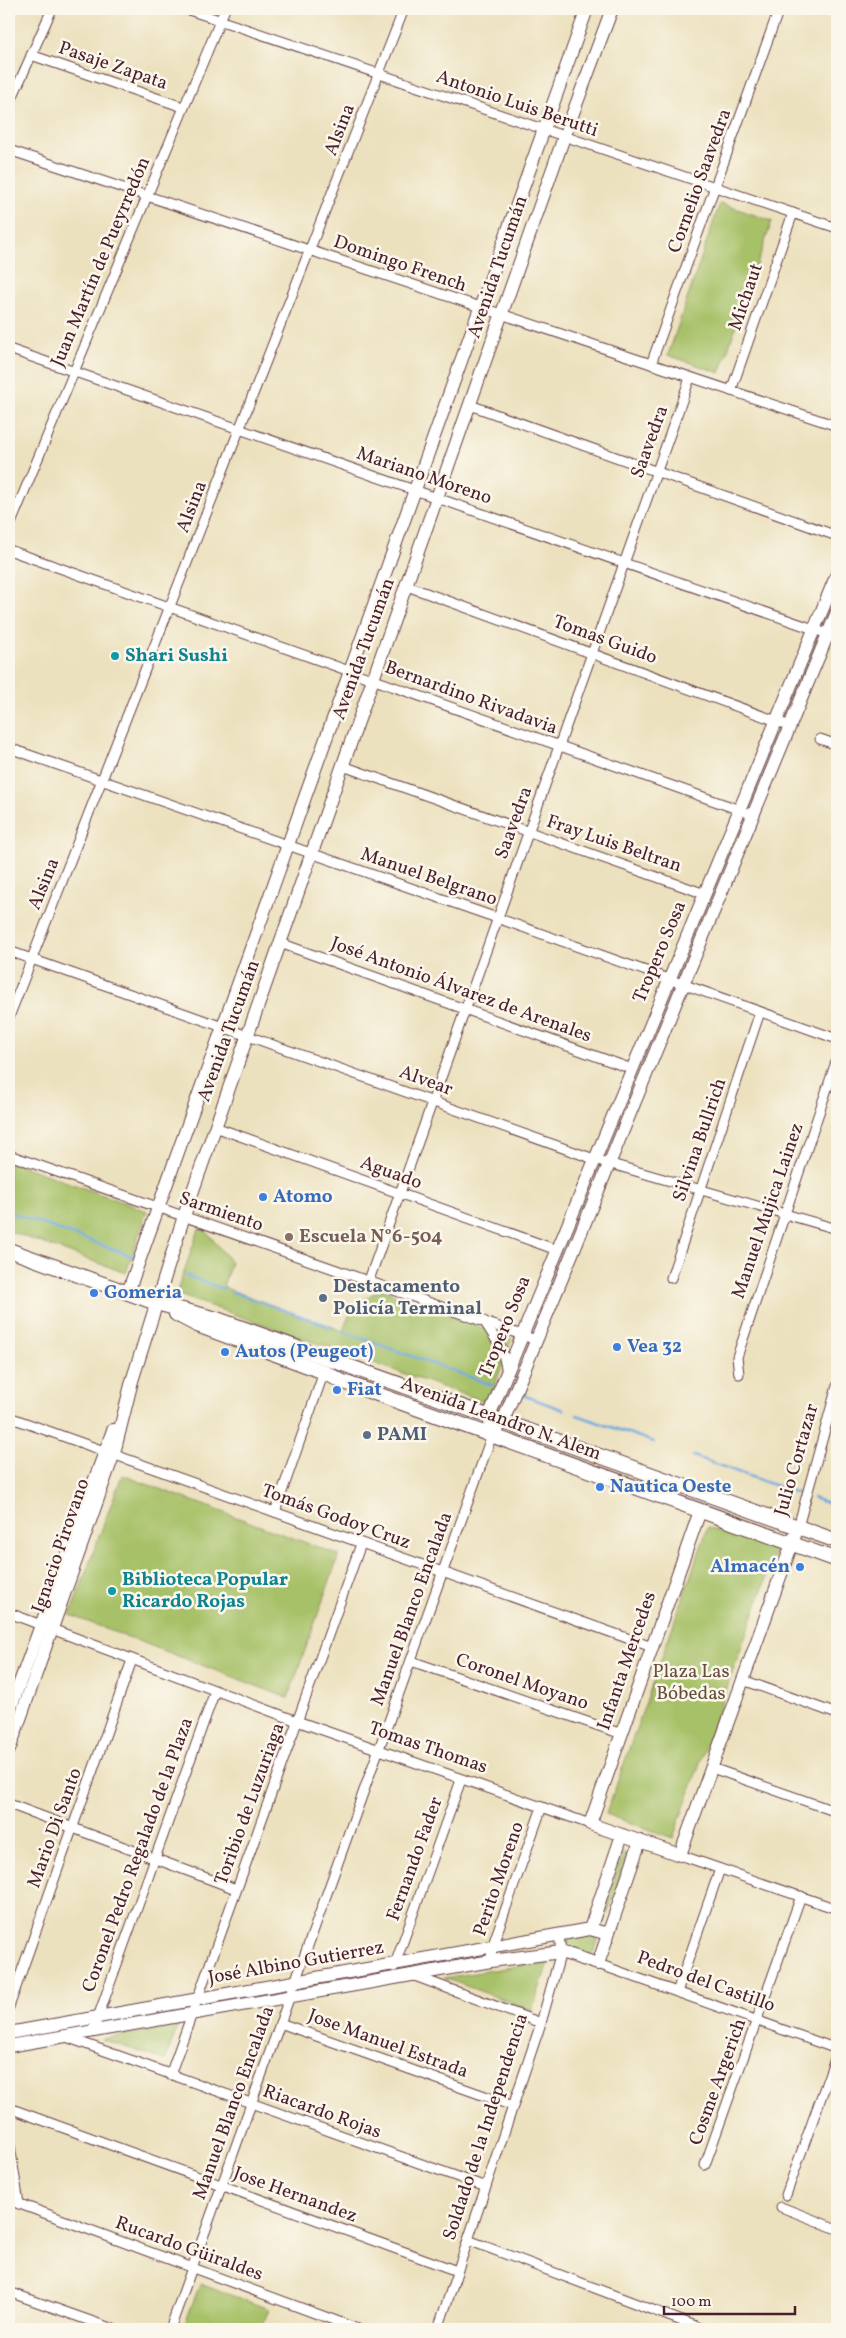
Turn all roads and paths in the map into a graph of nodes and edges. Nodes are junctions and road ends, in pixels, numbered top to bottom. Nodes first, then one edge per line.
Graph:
1 (52, 9) edge
2 (186, 9) edge
3 (225, 9) edge
4 (404, 9) edge
5 (587, 9) edge
6 (612, 9) edge
7 (780, 9) edge
8 (220, 20) junction
9 (31, 55) junction
10 (379, 74) junction
11 (9, 105) edge
12 (183, 108) junction
13 (543, 130) junction
14 (564, 136) junction
15 (9, 150) edge
16 (715, 187) junction
17 (146, 196) junction
18 (792, 213) junction
19 (837, 228) edge
20 (310, 251) junction
21 (481, 308) junction
22 (501, 315) junction
23 (9, 349) edge
24 (651, 364) junction
25 (73, 371) junction
26 (690, 378) junction
27 (731, 391) junction
28 (470, 405) junction
29 (837, 426) edge
30 (240, 429) junction
31 (657, 471) junction
32 (416, 490) junction
33 (437, 497) junction
34 (9, 528) edge
35 (837, 536) edge
36 (9, 550) edge
37 (624, 562) junction
38 (837, 574) edge
39 (407, 586) junction
40 (170, 608) junction
41 (837, 612) edge
42 (814, 630) junction
43 (828, 634) junction
44 (592, 653) junction
45 (352, 672) junction
46 (373, 680) junction
47 (776, 720) junction
48 (790, 726) junction
49 (820, 739) dead end
50 (837, 745) edge
51 (558, 746) junction
52 (9, 748) edge
53 (342, 766) junction
54 (103, 780) junction
55 (740, 810) junction
56 (754, 815) junction
57 (528, 831) junction
58 (290, 845) junction
59 (312, 853) junction
60 (705, 894) junction
61 (497, 918) junction
62 (280, 943) junction
63 (9, 951) edge
64 (31, 959) junction
65 (669, 980) junction
66 (683, 984) junction
67 (464, 1009) junction
68 (760, 1012) junction
69 (9, 1017) edge
70 (224, 1027) junction
71 (247, 1035) junction
72 (837, 1039) edge
73 (837, 1059) edge
74 (632, 1069) junction
75 (432, 1100) junction
76 (215, 1127) junction
77 (9, 1154) edge
78 (594, 1159) junction
79 (611, 1164) junction
80 (701, 1190) junction
81 (399, 1193) junction
82 (159, 1207) junction
83 (784, 1214) junction
84 (184, 1216) junction
85 (837, 1229) edge
86 (9, 1250) edge
87 (557, 1250) junction
88 (671, 1278) dead end
89 (368, 1280) junction
90 (128, 1292) junction
91 (156, 1303) junction
92 (484, 1321) junction
93 (522, 1335) junction
94 (536, 1340) junction
95 (324, 1372) junction
96 (507, 1372) junction
97 (739, 1374) dead end
98 (837, 1386) edge
99 (489, 1416) junction
100 (9, 1417) edge
101 (503, 1422) junction
102 (492, 1436) junction
103 (109, 1452) junction
104 (700, 1511) junction
105 (275, 1512) junction
106 (798, 1527) junction
107 (837, 1541) edge
108 (361, 1544) junction
109 (793, 1544) junction
110 (837, 1560) edge
111 (442, 1574) junction
112 (9, 1614) edge
113 (46, 1627) junction
114 (652, 1647) junction
115 (132, 1660) junction
116 (411, 1660) junction
117 (744, 1680) junction
118 (215, 1691) junction
119 (9, 1712) edge
120 (837, 1714) edge
121 (297, 1721) junction
122 (622, 1734) junction
123 (9, 1750) edge
124 (378, 1751) junction
125 (712, 1768) junction
126 (461, 1780) junction
127 (9, 1804) edge
128 (542, 1808) junction
129 (837, 1812) edge
130 (590, 1824) junction
131 (72, 1828) junction
132 (622, 1835) junction
133 (640, 1841) junction
134 (680, 1855) junction
135 (155, 1858) junction
136 (720, 1869) junction
137 (236, 1889) junction
138 (801, 1896) junction
139 (837, 1909) edge
140 (590, 1929) junction
141 (608, 1934) junction
142 (559, 1935) junction
143 (492, 1947) junction
144 (561, 1952) junction
145 (491, 1961) junction
146 (598, 1964) junction
147 (393, 1965) junction
148 (412, 1975) junction
149 (395, 1978) junction
150 (295, 1982) junction
151 (677, 1992) junction
152 (290, 1997) junction
153 (197, 2000) junction
154 (9, 2007) edge
155 (192, 2014) junction
156 (97, 2018) junction
157 (757, 2020) junction
158 (280, 2022) junction
159 (540, 2023) junction
160 (93, 2031) junction
161 (9, 2033) edge
162 (63, 2036) junction
163 (9, 2046) edge
164 (837, 2049) edge
165 (837, 2053) edge
166 (170, 2074) junction
167 (251, 2104) junction
168 (512, 2106) junction
169 (9, 2108) edge
170 (9, 2139) edge
171 (705, 2164) dead end
172 (221, 2186) junction
173 (486, 2188) junction
174 (786, 2195) dead end
175 (9, 2200) edge
176 (19, 2204) junction
177 (781, 2208) dead end
178 (837, 2229) edge
179 (468, 2240) junction
180 (192, 2268) junction
181 (458, 2271) junction
182 (9, 2292) edge
183 (113, 2329) edge
184 (170, 2329) edge
185 (358, 2329) edge
186 (438, 2329) edge
187 (703, 2329) edge

1 - 9 street
2 - 8 street, Antonio Luis Berutti
3 - 8 street, Juan Martín de Pueyrredón
4 - 10 street, Alsina
5 - 13 street, Avenida Tucumán
6 - 14 street, Avenida Tucumán
7 - 16 street, Cornelio Saavedra
8 - 10 street, Antonio Luis Berutti
8 - 12 street, Juan Martín de Pueyrredón
9 - 11 street
9 - 12 street, Pasaje Zapata
10 - 13 street, Antonio Luis Berutti
10 - 20 street, Alsina
12 - 17 street, Juan Martín de Pueyrredón
13 - 14 street, Antonio Luis Berutti
13 - 21 street, Avenida Tucumán
14 - 16 street, Antonio Luis Berutti
14 - 22 street, Avenida Tucumán
15 - 17 street, Domingo French
16 - 18 street, Antonio Luis Berutti
16 - 24 street, Cornelio Saavedra
17 - 20 street, Domingo French
17 - 25 street, Juan Martín de Pueyrredón
18 - 19 street, Antonio Luis Berutti
18 - 27 street, Michaut
20 - 21 street, Domingo French
20 - 30 street, Alsina
21 - 22 street, Domingo French
21 - 32 street, Avenida Tucumán
22 - 24 street, Domingo French
22 - 28 street, Avenida Tucumán
23 - 25 street, Mariano Moreno
24 - 26 street, Domingo French
25 - 30 street, Mariano Moreno
25 - 34 street, Juan Martín de Pueyrredón
26 - 27 street, Domingo French
26 - 31 street, Saavedra
27 - 29 street, Domingo French
28 - 31 street
28 - 33 street, Avenida Tucumán
30 - 32 street, Mariano Moreno
30 - 40 street, Alsina
31 - 35 street
31 - 37 street, Saavedra
32 - 33 street, Mariano Moreno
32 - 45 street, Avenida Tucumán
33 - 37 street, Mariano Moreno
33 - 39 street, Avenida Tucumán
36 - 40 street, Bernardino Rivadavia
37 - 42 street, Mariano Moreno
37 - 44 street, Saavedra
38 - 42 street, Tropero Sosa
39 - 44 street, Tomas Guido
39 - 46 street, Avenida Tucumán
40 - 45 street, Bernardino Rivadavia
40 - 54 street, Alsina
41 - 43 street, Tropero Sosa
42 - 43 street, Mariano Moreno
42 - 47 street, Tropero Sosa
43 - 48 street, Tropero Sosa
44 - 47 street, Tomas Guido
44 - 51 street, Saavedra
45 - 46 street, Bernardino Rivadavia
45 - 58 street, Avenida Tucumán
46 - 51 street, Bernardino Rivadavia
46 - 53 street, Avenida Tucumán
47 - 48 street, Tomas Guido
47 - 55 street, Tropero Sosa
48 - 56 street, Tropero Sosa
49 - 50 street
51 - 55 street, Bernardino Rivadavia
51 - 57 street, Saavedra
52 - 54 street, Manuel Belgrano
53 - 57 street, Fray Luis Beltran
53 - 59 street, Avenida Tucumán
54 - 58 street, Manuel Belgrano
54 - 64 street, Alsina
55 - 56 street, Bernardino Rivadavia
55 - 60 street, Tropero Sosa
56 - 66 street, Tropero Sosa
57 - 60 street, Fray Luis Beltran
57 - 61 street, Saavedra
58 - 59 street, Manuel Belgrano
58 - 70 street, Avenida Tucumán
59 - 61 street, Manuel Belgrano
59 - 62 street, Avenida Tucumán
60 - 65 street, Tropero Sosa
61 - 65 street, Manuel Belgrano
61 - 67 street, Saavedra
62 - 67 street, José Antonio Álvarez de Arenales
62 - 71 street, Avenida Tucumán
63 - 64 street, Alvear
64 - 69 street, Alsina
64 - 70 street, Alvear
65 - 66 street, Manuel Belgrano
65 - 74 street, Tropero Sosa
66 - 68 street, Manuel Belgrano
66 - 79 street, Tropero Sosa
67 - 74 street, José Antonio Álvarez de Arenales
67 - 75 street, Saavedra
68 - 72 street, Manuel Belgrano
68 - 80 street, Silvina Bullrich
70 - 71 street, Alvear
70 - 82 street, Avenida Tucumán
71 - 75 street, Alvear
71 - 76 street, Avenida Tucumán
73 - 83 street, Manuel Mujica Lainez
74 - 78 street, Tropero Sosa
75 - 78 street, Alvear
75 - 81 street, Saavedra
76 - 81 street, Aguado
76 - 84 street, Avenida Tucumán
77 - 82 street, Sarmiento
78 - 79 street, Alvear
78 - 87 street, Tropero Sosa
79 - 80 street, Alvear
79 - 94 street, Tropero Sosa
80 - 83 street, Alvear
80 - 88 street, Silvina Bullrich
81 - 87 street, Aguado
81 - 89 street, Saavedra
82 - 84 street, Sarmiento
82 - 90 street, Avenida Tucumán
83 - 85 street, Alvear
83 - 97 street, Manuel Mujica Lainez
84 - 89 street, Sarmiento
84 - 91 street, Avenida Tucumán
86 - 90 main road, Avenida Leandro N. Alem
87 - 93 street, Tropero Sosa
89 - 92 street, Sarmiento
90 - 91 main road, Avenida Leandro N. Alem
91 - 95 main road, Avenida Leandro N. Alem
91 - 99 main road, Avenida Leandro N. Alem
91 - 103 street, Ignacio Pirovano
92 - 93 street, Sarmiento
92 - 96 street
93 - 94 street, Sarmiento
93 - 96 street, Tropero Sosa
94 - 101 street, Tropero Sosa
95 - 102 main road, Avenida Leandro N. Alem
95 - 105 street
96 - 99 street, Tropero Sosa
98 - 106 street, Julio Cortazar
99 - 101 main road, Avenida Leandro N. Alem
99 - 102 street
100 - 103 street, Tomás Godoy Cruz
101 - 102 street, Tropero Sosa
101 - 106 main road, Avenida Leandro N. Alem
102 - 104 main road, Avenida Leandro N. Alem
102 - 111 street, Manuel Blanco Encalada
103 - 105 street, Tomás Godoy Cruz
103 - 113 street, Ignacio Pirovano
104 - 109 main road, Avenida Leandro N. Alem
104 - 114 street, Infanta Mercedes
105 - 108 street, Tomás Godoy Cruz
106 - 107 main road, Avenida Leandro N. Alem
106 - 109 street, Julio Cortazar
108 - 111 street, Tomás Godoy Cruz
108 - 121 street, Toribio de Luzuriaga
109 - 110 main road, Avenida Leandro N. Alem
109 - 117 street, Julio Cortazar
111 - 114 street, Tomás Godoy Cruz
111 - 116 street, Manuel Blanco Encalada
112 - 113 street, Tomas Thomas
113 - 115 street, Tomas Thomas
113 - 119 street, Ignacio Pirovano
113 - 123 street, Ignacio Pirovano
114 - 122 street, Infanta Mercedes
115 - 118 street, Tomas Thomas
115 - 131 street, Mario Di Santo
116 - 122 street, Coronel Moyano
116 - 124 street, Manuel Blanco Encalada
117 - 120 street
117 - 125 street, Julio Cortazar
118 - 121 street, Tomas Thomas
118 - 135 street, Coronel Pedro Regalado de la Plaza
121 - 124 street, Tomas Thomas
121 - 137 street, Toribio de Luzuriaga
122 - 130 street, Infanta Mercedes
124 - 126 street, Tomas Thomas
124 - 150 street, Manuel Blanco Encalada
125 - 129 street
125 - 134 street, Julio Cortazar
126 - 128 street, Tomas Thomas
126 - 147 street, Fernando Fader
127 - 131 street
128 - 130 street, Tomas Thomas
128 - 143 street, Perito Moreno
130 - 132 street, Tomas Thomas
131 - 135 street
131 - 154 street, Mario Di Santo
132 - 133 street, Tomas Thomas
132 - 140 street
133 - 134 street, Tomas Thomas
133 - 141 street
134 - 136 street, Tomas Thomas
135 - 137 street
135 - 156 street, Coronel Pedro Regalado de la Plaza
136 - 138 street, Tomas Thomas
136 - 151 street
137 - 153 street, Toribio de Luzuriaga
138 - 139 street, Tomas Thomas
138 - 157 street, Cosme Argerich
140 - 141 street
140 - 142 street, José Albino Gutierrez
141 - 146 street
142 - 143 street, José Albino Gutierrez
142 - 144 street, Soldado de la Independencia
143 - 145 street, Perito Moreno
143 - 147 street, José Albino Gutierrez
144 - 145 street, José Albino Gutierrez
144 - 146 street, Pedro del Castillo
144 - 159 street, Soldado de la Independencia
145 - 148 street, José Albino Gutierrez
146 - 151 street, Pedro del Castillo
147 - 149 street, Fernando Fader
147 - 150 street, José Albino Gutierrez
148 - 149 street, José Albino Gutierrez
148 - 159 street
149 - 152 street, José Albino Gutierrez
150 - 152 street, Manuel Blanco Encalada
150 - 153 street, José Albino Gutierrez
151 - 157 street, Pedro del Castillo
152 - 155 street, José Albino Gutierrez
152 - 158 street, Manuel Blanco Encalada
153 - 155 street, Toribio de Luzuriaga
153 - 156 street, José Albino Gutierrez
155 - 160 street, José Albino Gutierrez
155 - 166 street, Toribio de Luzuriaga
156 - 160 street, Coronel Pedro Regalado de la Plaza
156 - 161 street, José Albino Gutierrez
157 - 164 street, Pedro del Castillo
157 - 171 street, Cosme Argerich
158 - 167 street, Manuel Blanco Encalada
158 - 168 street, Jose Manuel Estrada
159 - 168 street, Soldado de la Independencia
160 - 162 street, José Albino Gutierrez
162 - 163 street, José Albino Gutierrez
162 - 166 street, Riacardo Rojas
165 - 174 street
166 - 167 street, Riacardo Rojas
167 - 172 street, Manuel Blanco Encalada
167 - 173 street, Riacardo Rojas
168 - 173 street, Soldado de la Independencia
169 - 172 street, Jose Hernandez
170 - 176 street
172 - 180 street, Manuel Blanco Encalada
172 - 181 street, Jose Hernandez
173 - 179 street, Soldado de la Independencia
175 - 176 street, Rucardo Güiraldes
176 - 180 street, Rucardo Güiraldes
177 - 178 street
179 - 181 street, Soldado de la Independencia
179 - 187 street
180 - 184 street, Manuel Blanco Encalada
180 - 185 street, Rucardo Güiraldes
181 - 186 street, Soldado de la Independencia
182 - 183 street

